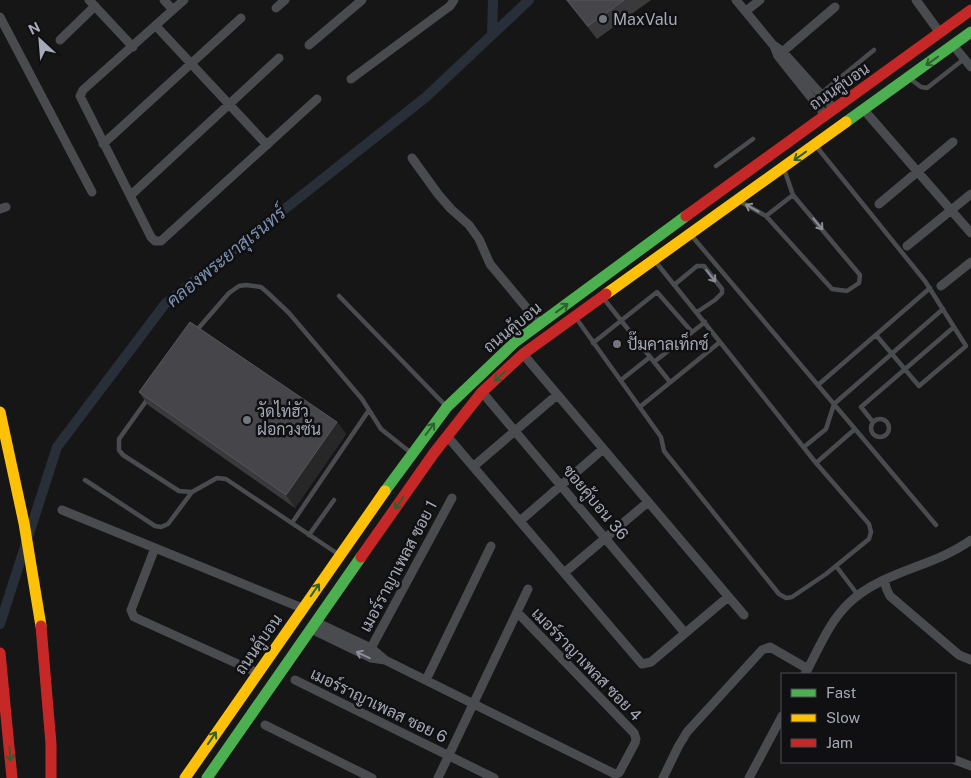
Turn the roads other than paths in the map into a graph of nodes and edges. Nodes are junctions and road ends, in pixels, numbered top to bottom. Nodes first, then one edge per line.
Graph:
1 (164, 0) edge
2 (184, 0) edge
3 (285, 0) edge
4 (362, 0) edge
5 (454, 0) edge
6 (736, 0) edge
7 (760, 0) edge
8 (916, 0) edge
9 (92, 3) edge
10 (276, 8) dead end
11 (835, 8) dead end
12 (174, 10) junction
13 (971, 10) edge
14 (746, 11) junction
15 (0, 17) edge
16 (241, 18) dead end
17 (156, 26) junction
18 (971, 32) edge
19 (940, 33) junction
20 (60, 40) dead end
21 (952, 45) junction
22 (309, 46) dead end
23 (133, 47) junction
24 (874, 50) dead end
25 (781, 54) junction
26 (279, 58) dead end
27 (964, 59) junction
28 (190, 64) junction
29 (971, 67) edge
30 (908, 78) junction
31 (351, 79) dead end
32 (817, 97) junction
33 (317, 99) dead end
34 (228, 104) junction
35 (864, 110) junction
36 (830, 112) junction
37 (753, 139) dead end
38 (953, 142) dead end
39 (103, 144) junction
40 (267, 145) junction
41 (815, 145) junction
42 (412, 158) dead end
43 (716, 166) dead end
44 (783, 168) junction
45 (918, 172) junction
46 (92, 192) dead end
47 (971, 194) edge
48 (131, 195) junction
49 (794, 195) junction
50 (738, 200) junction
51 (879, 204) dead end
52 (952, 211) junction
53 (766, 216) junction
54 (971, 233) edge
55 (690, 234) junction
56 (907, 246) dead end
57 (629, 258) junction
58 (654, 259) junction
59 (971, 262) edge
60 (638, 270) junction
61 (674, 285) junction
62 (941, 286) dead end
63 (930, 288) junction
64 (339, 296) dead end
65 (603, 297) junction
66 (942, 309) junction
67 (697, 312) junction
68 (575, 317) junction
69 (621, 320) junction
70 (706, 322) junction
71 (540, 324) junction
72 (954, 327) junction
73 (692, 332) junction
74 (194, 333) edge
75 (876, 335) junction
76 (720, 342) junction
77 (593, 343) junction
78 (523, 354) junction
79 (892, 354) junction
80 (650, 357) junction
81 (654, 362) junction
82 (905, 370) junction
83 (621, 380) junction
84 (670, 382) junction
85 (818, 385) junction
86 (482, 392) junction
87 (151, 394) edge
88 (557, 395) junction
89 (834, 404) junction
90 (640, 406) junction
91 (447, 407) junction
92 (369, 410) junction
93 (0, 412) edge
94 (873, 422) junction
95 (855, 429) junction
96 (515, 431) junction
97 (873, 433) junction
98 (447, 436) junction
99 (865, 441) junction
100 (804, 447) junction
101 (603, 449) junction
102 (412, 453) junction
103 (816, 463) junction
104 (474, 466) junction
105 (85, 480) dead end
106 (562, 485) junction
107 (192, 492) junction
108 (452, 498) dead end
109 (334, 500) dead end
110 (648, 502) junction
111 (62, 510) dead end
112 (520, 521) junction
113 (292, 523) junction
114 (936, 525) dead end
115 (309, 535) junction
116 (606, 537) junction
117 (971, 540) edge
118 (491, 546) dead end
119 (155, 548) junction
120 (339, 555) junction
121 (836, 566) junction
122 (564, 573) junction
123 (884, 580) junction
124 (528, 589) dead end
125 (858, 595) junction
126 (728, 597) junction
127 (302, 608) junction
128 (516, 612) junction
129 (744, 615) dead end
130 (314, 626) junction
131 (685, 633) junction
132 (371, 648) junction
133 (0, 653) edge
134 (385, 660) junction
135 (971, 660) edge
136 (807, 672) edge
137 (258, 673) junction
138 (296, 680) dead end
139 (426, 680) junction
140 (474, 704) junction
141 (781, 718) edge
142 (265, 725) dead end
143 (449, 756) junction
144 (956, 760) edge
145 (971, 766) edge
146 (52, 777) edge
147 (12, 778) edge
148 (185, 778) edge
149 (207, 778) edge
150 (372, 778) edge
151 (438, 778) edge
152 (494, 778) edge
153 (663, 778) edge
154 (749, 778) edge

1 - 12 street
2 - 12 street
3 - 10 street
4 - 22 street
5 - 31 street
6 - 14 street
7 - 14 street
8 - 19 street
9 - 20 street
9 - 23 street
11 - 25 street
12 - 17 street
13 - 19 main road, ถนนคู้บอน
14 - 25 street
15 - 46 street
16 - 28 street
17 - 23 street
17 - 28 street
18 - 21 main road, ถนนคู้บอน
19 - 36 main road, ถนนคู้บอน
21 - 27 street
21 -> 30 main road, ถนนคู้บอน
23 - 39 street
24 - 32 lane
25 - 32 street
26 - 34 street
27 - 29 street
27 - 30 lane
28 - 34 street
28 - 39 street
30 - 35 main road, ถนนคู้บอน
32 - 36 street
33 - 40 street
34 - 40 street
34 - 48 street
35 - 41 main road, ถนนคู้บอน
35 - 45 street
36 - 57 main road, ถนนคู้บอน
37 - 43 lane
38 - 45 street
39 - 48 street
40 - 48 street
41 -> 44 main road, ถนนคู้บอน
41 - 63 lane
42 - 71 street
44 - 49 lane
44 - 50 main road, ถนนคู้บอน
45 - 51 street
45 - 52 street
47 - 52 street
49 - 53 lane
49 -> 53 lane
53 -> 50 lane
50 - 55 main road, ถนนคู้บอน
52 - 54 street
52 - 56 street
55 - 58 main road, ถนนคู้บอน
55 - 85 lane
57 - 60 main road
71 -> 57 main road, ถนนคู้บอน
58 - 60 main road, ถนนคู้บอน
58 - 61 lane
59 - 62 street
60 - 65 main road, ถนนคู้บอน
61 - 67 lane
61 -> 67 lane
63 - 66 lane
63 - 75 lane
64 - 91 lane
65 - 68 main road, ถนนคู้บอน
65 - 69 lane
66 - 72 lane
66 - 79 lane
67 - 70 lane
68 - 77 lane
68 - 78 main road, ถนนคู้บอน
69 - 73 lane
69 - 77 lane
69 - 80 lane
70 - 73 lane
70 - 76 lane
71 - 91 main road, ถนนคู้บอน
72 - 82 lane
72 - 82 lane
73 - 81 lane
74 - 92 lane
75 - 79 lane
75 - 85 lane
76 - 84 lane
76 - 100 lane
77 - 83 lane
78 -> 86 main road, ถนนคู้บอน
78 - 88 street
79 - 82 lane
79 - 89 lane
80 - 81 lane
80 - 83 lane
81 - 84 lane
82 - 94 lane
83 - 90 lane
84 - 90 lane
85 - 89 lane
86 - 96 street, ซอยคู้บอน 36
86 - 98 main road, ถนนคู้บอน
87 - 107 lane
88 - 96 street
88 - 101 street
89 - 95 lane
89 - 100 lane
90 - 121 lane
102 -> 91 main road, ถนนคู้บอน
92 - 102 lane
92 - 113 lane
93 - 146 main road
94 - 97 lane
94 - 97 lane
95 - 99 lane
95 - 103 lane
96 - 104 street
96 - 106 street, ซอยคู้บอน 36
97 - 99 lane
98 - 104 street
98 -> 130 main road, ถนนคู้บอน
99 - 114 lane
100 - 103 lane
101 - 106 street
101 - 110 street
102 - 120 main road, ถนนคู้บอน
103 - 121 lane
104 - 112 street
105 - 107 lane
106 - 112 street
106 - 116 street, ซอยคู้บอน 36
107 - 113 lane
108 - 132 street, เมอร์ราญาเพลส ซอย 1
109 - 115 lane
110 - 116 street
110 - 126 street
111 - 119 street
112 - 122 street
113 - 115 lane
115 - 120 lane
116 - 122 street
116 - 131 street, ซอยคู้บอน 36
117 - 123 street
118 - 139 street
119 - 127 street
119 - 137 street
127 -> 120 main road, ถนนคู้บอน
121 - 125 lane
122 - 131 street
123 - 125 street
123 - 135 street
124 - 128 street
125 - 136 street
126 - 129 street
126 - 131 street
127 - 137 main road, ถนนคู้บอน
128 - 140 street
128 - 140 street, เมอร์ราญาเพลส ซอย 4
130 - 132 street
134 -> 130 street
130 - 149 main road, ถนนคู้บอน
132 - 134 street
133 -> 147 main road
134 - 139 street
136 - 153 street
148 -> 137 main road, ถนนคู้บอน
138 - 143 street, เมอร์ราญาเพลส ซอย 6
139 - 140 street
140 - 143 street
141 - 154 street
142 - 150 street
143 - 151 street
143 - 152 street, เมอร์ราญาเพลส ซอย 6
144 - 145 street

